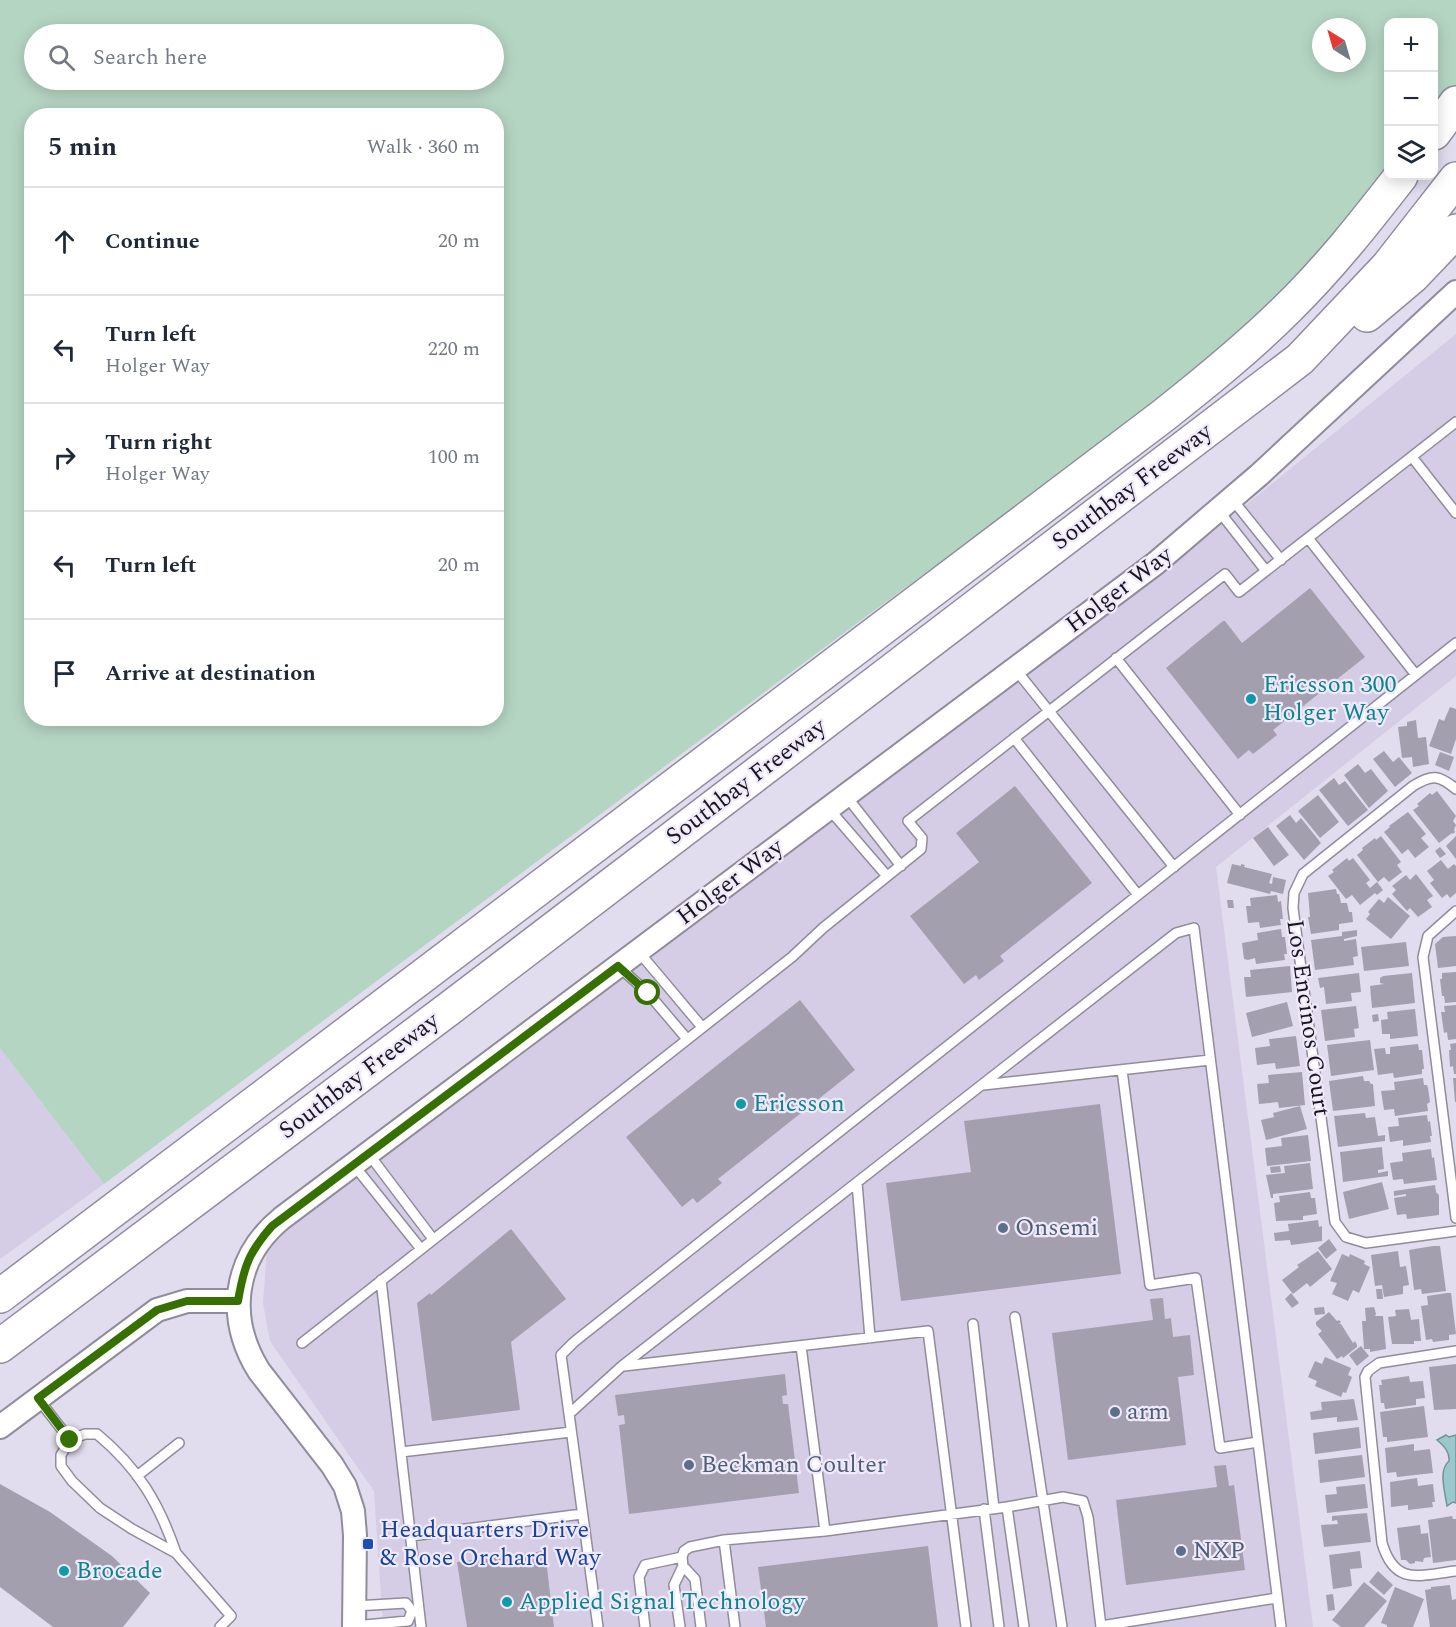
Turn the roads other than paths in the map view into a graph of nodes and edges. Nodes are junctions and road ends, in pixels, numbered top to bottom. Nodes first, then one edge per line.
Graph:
1 (1456, 103) edge
2 (1456, 124) edge
3 (1438, 128) edge
4 (1438, 149) edge
5 (1456, 179) edge
6 (1398, 180) edge
7 (1415, 180) edge
8 (1456, 231) edge
9 (1456, 292) edge
10 (1300, 359) junction
11 (1456, 422) edge
12 (1412, 457) junction
13 (1226, 505) junction
14 (1456, 513) edge
15 (1308, 538) junction
16 (1281, 560) junction
17 (1266, 571) junction
18 (951, 576) junction
19 (1456, 643) edge
20 (1116, 658) junction
21 (1015, 669) junction
22 (1416, 675) junction
23 (1048, 711) junction
24 (1014, 738) junction
25 (1456, 789) edge
26 (837, 802) junction
27 (1240, 814) junction
28 (901, 866) junction
29 (1174, 867) junction
30 (887, 876) junction
31 (1138, 895) junction
32 (1456, 911) edge
33 (638, 951) junction
34 (618, 966) junction
35 (702, 1027) junction
36 (687, 1040) junction
37 (1210, 1060) junction
38 (1122, 1070) junction
39 (982, 1085) junction
40 (360, 1159) junction
41 (857, 1183) junction
42 (1456, 1218) edge
43 (1456, 1231) edge
44 (434, 1239) junction
45 (421, 1249) junction
46 (381, 1280) junction
47 (0, 1296) edge
48 (238, 1301) junction
49 (1016, 1317) dead end
50 (973, 1324) dead end
51 (870, 1338) junction
52 (302, 1343) dead end
53 (0, 1346) edge
54 (801, 1346) junction
55 (1456, 1351) edge
56 (622, 1366) junction
57 (38, 1398) junction
58 (568, 1413) junction
59 (0, 1427) edge
60 (571, 1432) junction
61 (70, 1440) junction
62 (1258, 1442) junction
63 (179, 1443) dead end
64 (401, 1452) junction
65 (137, 1476) junction
66 (1043, 1500) junction
67 (1008, 1507) junction
68 (989, 1509) junction
69 (582, 1514) junction
70 (951, 1514) junction
71 (825, 1531) junction
72 (411, 1536) junction
73 (724, 1540) junction
74 (176, 1553) junction
75 (682, 1562) junction
76 (1456, 1571) edge
77 (1277, 1598) junction
78 (416, 1610) junction
79 (354, 1620) edge
80 (220, 1627) edge
81 (421, 1627) edge
82 (598, 1627) edge
83 (645, 1627) edge
84 (680, 1627) edge
85 (701, 1627) edge
86 (735, 1627) edge
87 (966, 1627) edge
88 (999, 1627) edge
89 (1024, 1627) edge
90 (1062, 1627) edge
91 (1101, 1627) edge
92 (1281, 1627) edge

1 - 3 highway
2 - 4 highway
5 - 10 highway, Southbay Freeway
6 - 18 highway, Southbay Freeway
7 - 18 highway
8 - 10 highway
9 - 13 street, Holger Way
10 - 53 highway, Southbay Freeway
11 - 12 lane
12 - 14 lane
12 - 15 lane
13 - 16 lane
13 - 17 lane
13 - 21 street, Holger Way
15 - 16 lane
15 - 22 lane
16 - 17 lane
17 - 20 lane
18 - 47 highway, Southbay Freeway
19 - 22 lane
20 - 23 lane
20 - 27 lane
21 - 23 lane
21 - 26 street, Holger Way
22 - 27 lane
23 - 24 lane
23 - 29 lane
24 - 28 lane
24 - 31 lane
25 - 43 lane, Los Encinos Court
26 - 28 lane
26 - 30 lane
26 - 33 street, Holger Way
27 - 29 lane
28 - 30 lane
29 - 31 lane
30 - 35 lane
31 - 58 lane
32 - 42 lane
33 - 34 street, Holger Way
33 - 35 lane
34 - 36 lane
34 - 40 street, Holger Way
35 - 36 lane
36 - 44 lane
37 - 38 lane
37 - 39 lane
37 - 62 lane
38 - 39 lane
38 - 62 lane
39 - 41 lane
40 - 44 lane
40 - 45 lane
40 - 48 street, Holger Way
41 - 51 lane
41 - 56 lane
44 - 45 lane
45 - 46 lane
46 - 52 lane
46 - 64 lane
48 - 57 street
48 - 79 street, Holger Way
49 - 66 lane
50 - 68 lane
51 - 54 lane
51 - 70 lane
54 - 56 lane
54 - 71 lane
55 - 76 lane
56 - 58 lane
57 - 59 street
57 - 61 lane
58 - 60 lane
60 - 64 lane
60 - 69 lane
61 - 65 lane
61 - 74 lane
62 - 77 lane
63 - 65 lane
64 - 72 lane
65 - 74 lane
66 - 67 lane
66 - 90 lane
66 - 91 lane
67 - 68 lane
67 - 89 lane
68 - 70 lane
68 - 88 lane
69 - 72 lane
69 - 82 lane
70 - 71 lane
70 - 87 lane
71 - 73 lane
72 - 78 lane
73 - 75 lane
73 - 86 lane
74 - 80 lane
75 - 83 lane
75 - 84 lane
75 - 85 lane
77 - 91 lane
77 - 92 lane
78 - 79 lane
78 - 79 lane
78 - 81 lane

